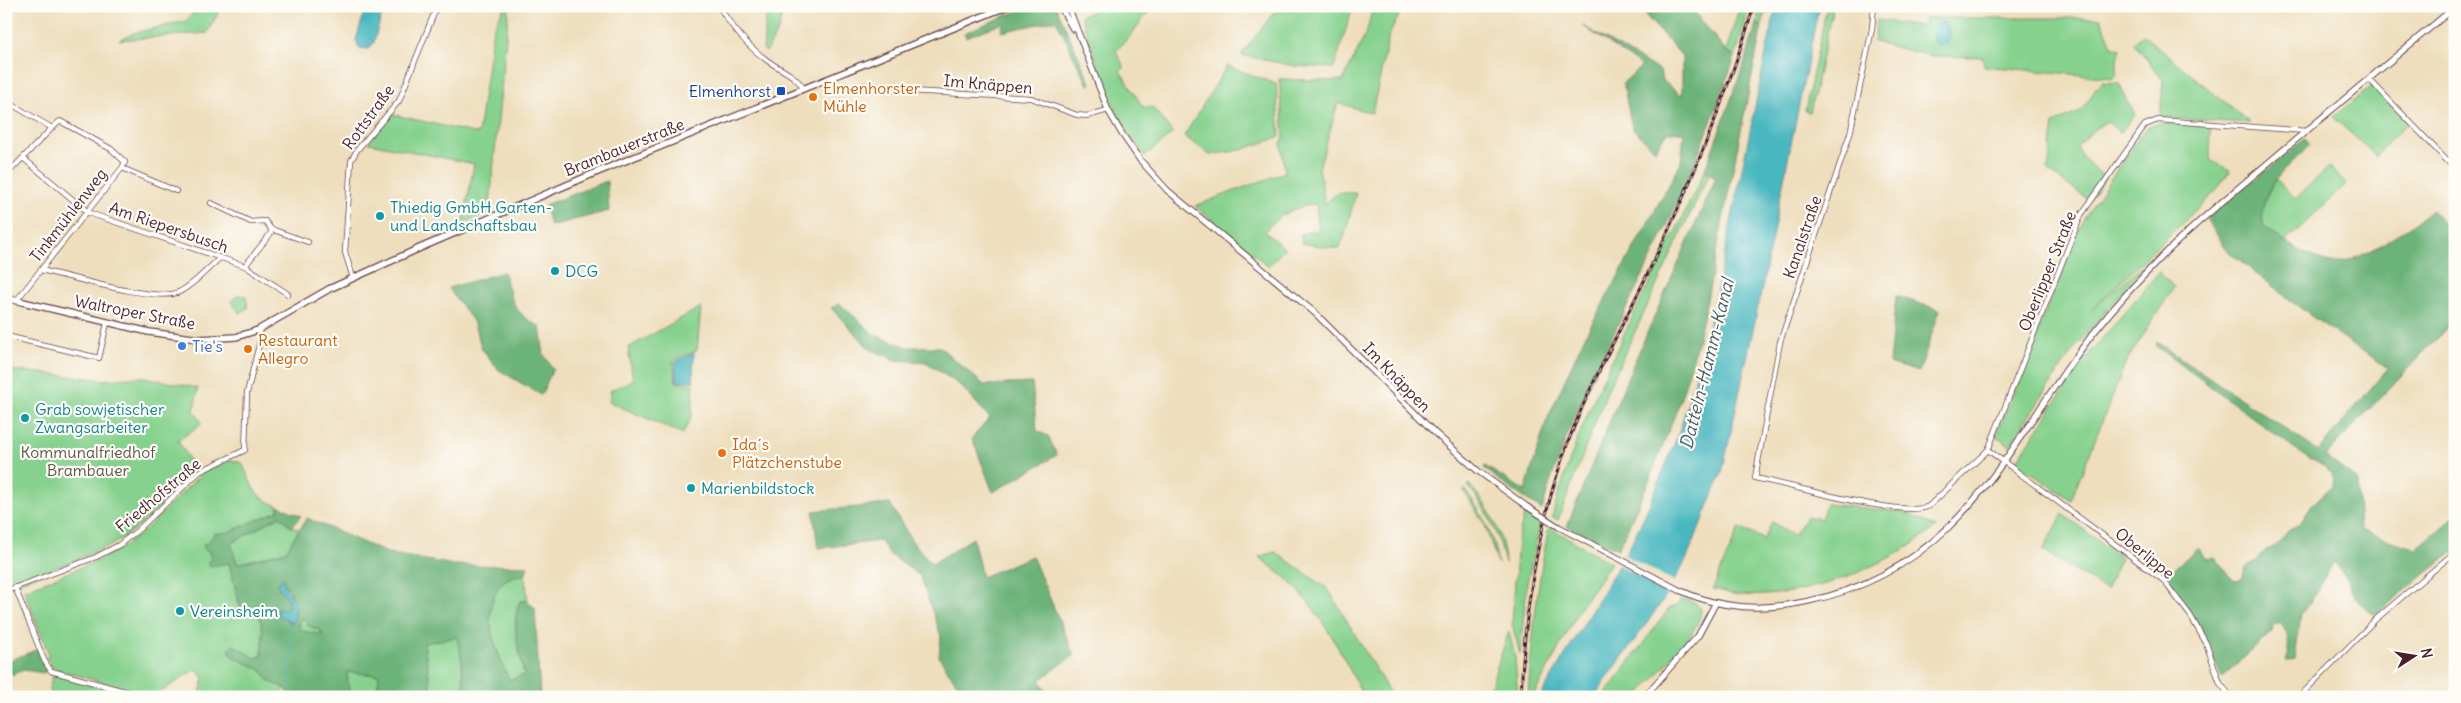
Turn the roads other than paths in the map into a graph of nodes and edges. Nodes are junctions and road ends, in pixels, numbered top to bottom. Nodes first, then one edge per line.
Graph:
1 (437, 6) edge
2 (719, 6) edge
3 (1008, 6) edge
4 (1060, 6) edge
5 (1068, 6) edge
6 (1874, 6) edge
7 (2455, 8) edge
8 (1078, 38) junction
9 (2369, 79) junction
10 (864, 85) dead end
11 (804, 90) junction
12 (6, 101) edge
13 (1108, 110) junction
14 (52, 128) junction
15 (2307, 131) junction
16 (23, 158) junction
17 (122, 168) junction
18 (2455, 169) edge
19 (6, 175) edge
20 (176, 191) dead end
21 (211, 203) dead end
22 (86, 211) junction
23 (271, 229) junction
24 (308, 242) dead end
25 (220, 258) junction
26 (245, 266) junction
27 (41, 270) junction
28 (353, 278) junction
29 (288, 294) dead end
30 (6, 298) edge
31 (16, 301) junction
32 (107, 323) junction
33 (259, 332) junction
34 (6, 336) edge
35 (1988, 450) junction
36 (2005, 462) junction
37 (1755, 478) joint
38 (2455, 552) edge
39 (16, 588) junction
40 (6, 591) edge
41 (1715, 604) junction
42 (146, 697) edge
43 (1644, 697) edge
44 (2231, 697) edge
45 (2299, 697) edge

1 - 28 street, Rottstraße
2 - 11 street
3 - 11 main road, Brambauerstraße
4 - 8 street
5 - 8 street, Im Knäppen
6 - 37 street, Kanalstraße
7 - 9 street
8 - 13 street, Im Knäppen
9 - 15 street
9 - 18 street
10 - 13 street, Im Knäppen
11 - 28 main road, Brambauerstraße
12 - 14 street
13 - 41 street, Im Knäppen, bridge
14 - 16 street
14 - 17 street
15 - 35 street, Oberlipper Straße
15 - 36 street
16 - 19 street
16 - 22 street
17 - 20 street, Tinkmühlenweg
17 - 22 street, Tinkmühlenweg
21 - 23 street, Am Riepersbusch
22 - 25 street, Am Riepersbusch
22 - 27 street, Tinkmühlenweg
23 - 24 street, Am Riepersbusch
23 - 26 street, Am Riepersbusch
25 - 26 street, Am Riepersbusch
25 - 27 street
26 - 29 street, Am Riepersbusch
27 - 31 street, Tinkmühlenweg
28 - 33 main road, Brambauerstraße
30 - 31 main road, Waltroper Straße
31 - 32 main road, Waltroper Straße
32 - 33 main road, Waltroper Straße
32 - 34 street
33 - 39 street, Friedhofstraße
35 - 36 street
35 - 37 street, Oberlipper Straße
36 - 41 street
36 - 44 street, Oberlippe
38 - 45 street
39 - 40 street, Friedhofstraße
39 - 42 street
41 - 43 street

